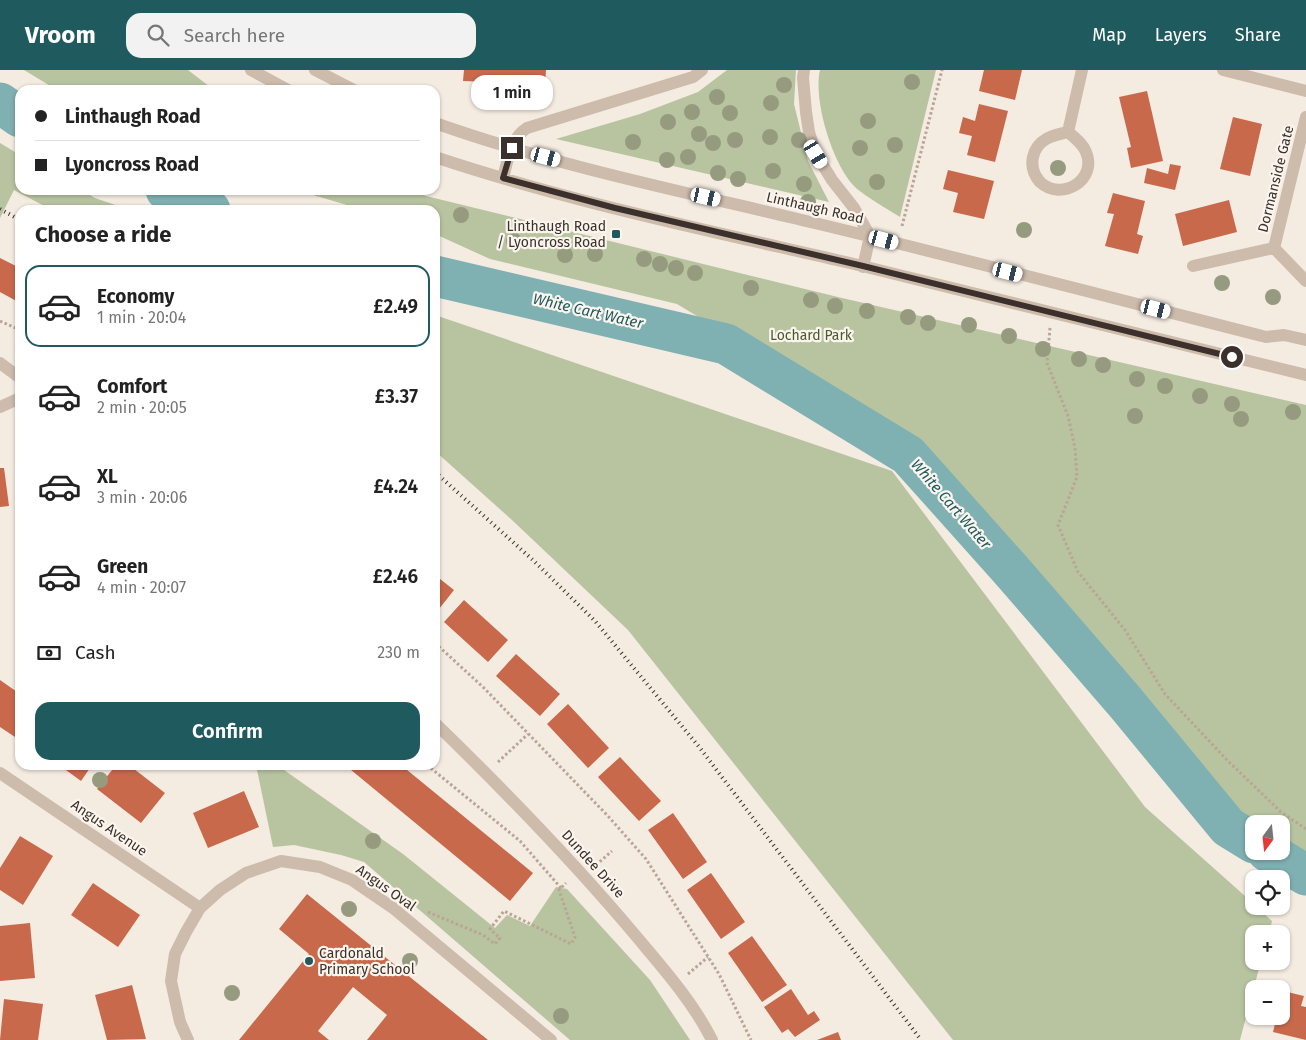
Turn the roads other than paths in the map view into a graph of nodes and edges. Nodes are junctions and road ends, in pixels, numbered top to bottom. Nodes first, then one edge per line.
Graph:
1 (251, 70) edge
2 (315, 70) edge
3 (702, 70) edge
4 (804, 70) edge
5 (1082, 70) edge
6 (1223, 70) edge
7 (279, 85) edge
8 (344, 85) edge
9 (1306, 91) edge
10 (1306, 117) edge
11 (440, 125) edge
12 (1068, 132) junction
13 (512, 148) junction
14 (440, 159) edge
15 (503, 178) junction
16 (870, 236) junction
17 (1274, 248) junction
18 (863, 266) junction
19 (1193, 266) dead end
20 (1306, 281) edge
21 (1306, 340) edge
22 (0, 363) edge
23 (15, 374) edge
24 (1306, 375) edge
25 (15, 400) edge
26 (0, 407) edge
27 (440, 728) edge
28 (0, 773) edge
29 (200, 908) junction
30 (188, 1040) edge
31 (551, 1040) edge
32 (712, 1040) edge

1 - 7 street
2 - 8 street
3 - 13 street
4 - 16 street
5 - 12 street
6 - 9 street
10 - 17 street, Dormanside Gate
11 - 13 street, Linthaugh Road
12 - 12 street
13 - 15 street
13 - 16 street, Linthaugh Road
14 - 15 street
15 - 18 street
16 - 18 street
16 - 21 street, Linthaugh Road
17 - 19 street, Dormanside Gate
17 - 20 street, Dormanside Gate
18 - 24 street
22 - 23 street
25 - 26 street
27 - 32 street, Dundee Drive
28 - 29 street, Angus Avenue
29 - 30 street, Angus Oval
29 - 31 street, Angus Oval

